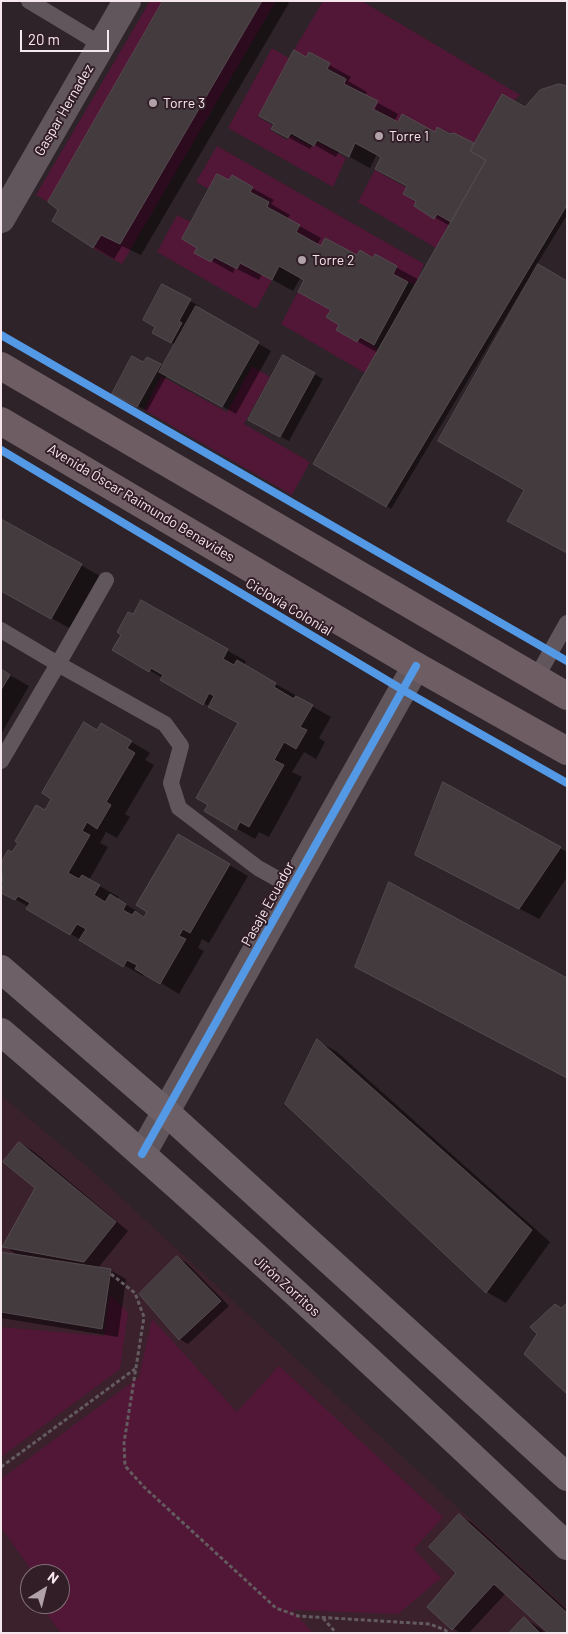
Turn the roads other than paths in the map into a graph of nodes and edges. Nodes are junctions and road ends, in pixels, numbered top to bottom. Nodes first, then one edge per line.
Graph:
1 (29, 1) edge
2 (127, 1) edge
3 (102, 45) junction
4 (4, 208) edge
5 (1, 366) edge
6 (1, 421) edge
7 (106, 580) dead end
8 (567, 623) edge
9 (1, 630) edge
10 (58, 664) junction
11 (416, 666) junction
12 (536, 678) junction
13 (567, 696) edge
14 (567, 751) edge
15 (1, 761) edge
16 (292, 887) junction
17 (1, 970) edge
18 (1, 1032) edge
19 (166, 1112) junction
20 (142, 1154) junction
21 (567, 1477) edge
22 (567, 1546) edge

1 - 3 lane
2 - 3 street, Gaspar Hernadez
3 - 4 street, Gaspar Hernadez
5 - 12 main road
6 - 11 main road, Avenida Óscar Raimundo Benavides
7 - 10 lane
8 - 12 lane
9 - 10 lane
10 - 15 lane
10 - 16 lane
11 - 14 main road, Avenida Óscar Raimundo Benavides
11 - 16 street, Pasaje Ecuador
12 - 13 main road
16 - 19 street, Pasaje Ecuador
17 - 19 main road
18 - 20 main road, Jirón Zorritos
19 - 20 street, Pasaje Ecuador
19 - 21 main road
20 - 22 main road, Jirón Zorritos

